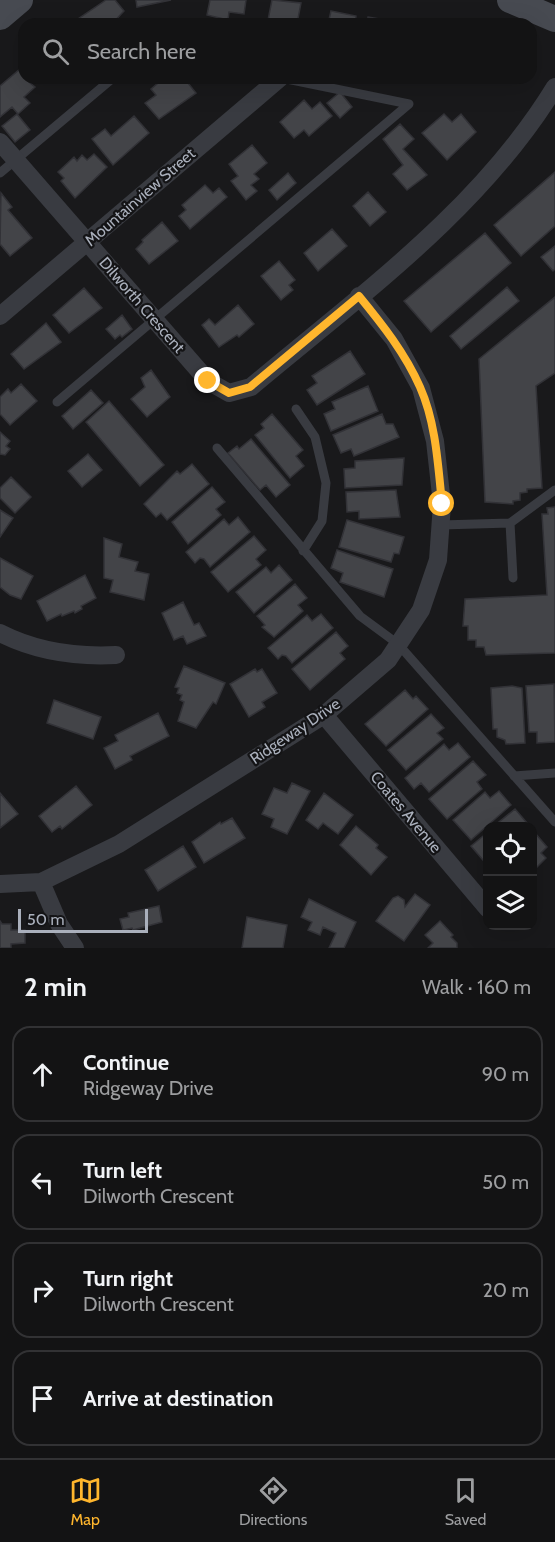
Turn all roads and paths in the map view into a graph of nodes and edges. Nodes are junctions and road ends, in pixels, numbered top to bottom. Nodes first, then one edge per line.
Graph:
1 (20, 0) edge
2 (510, 0) edge
3 (0, 17) edge
4 (555, 19) edge
5 (106, 84) edge
6 (274, 84) edge
7 (311, 84) edge
8 (555, 87) edge
9 (0, 142) edge
10 (16, 159) junction
11 (0, 173) edge
12 (88, 242) junction
13 (359, 296) junction
14 (0, 316) edge
15 (153, 318) junction
16 (57, 402) dead end
17 (296, 409) dead end
18 (217, 448) dead end
19 (555, 490) edge
20 (510, 523) junction
21 (441, 525) junction
22 (303, 551) junction
23 (513, 578) dead end
24 (0, 633) edge
25 (398, 644) junction
26 (116, 655) dead end
27 (324, 715) junction
28 (555, 773) edge
29 (514, 776) junction
30 (555, 822) edge
31 (41, 882) junction
32 (0, 884) edge
33 (483, 903) edge
34 (75, 948) edge

1 - 3 main road
2 - 4 main road
5 - 10 lane
6 - 12 street, Mountainview Street
7 - 15 lane
8 - 13 street, Dilworth Crescent
9 - 10 street, Dilworth Crescent
10 - 11 lane
10 - 12 street, Dilworth Crescent
12 - 14 street, Mountainview Street
12 - 15 street, Dilworth Crescent
13 - 15 street, Dilworth Crescent
13 - 21 street, Ridgeway Drive
15 - 16 lane
17 - 22 lane
18 - 22 lane
19 - 20 lane
20 - 21 lane
20 - 23 lane
21 - 25 street, Ridgeway Drive
22 - 25 lane
24 - 26 street
25 - 27 street, Ridgeway Drive
25 - 29 lane
27 - 31 street, Ridgeway Drive
27 - 33 street, Coates Avenue
28 - 29 lane
29 - 30 lane
31 - 32 street, Ridgeway Drive
31 - 34 street

